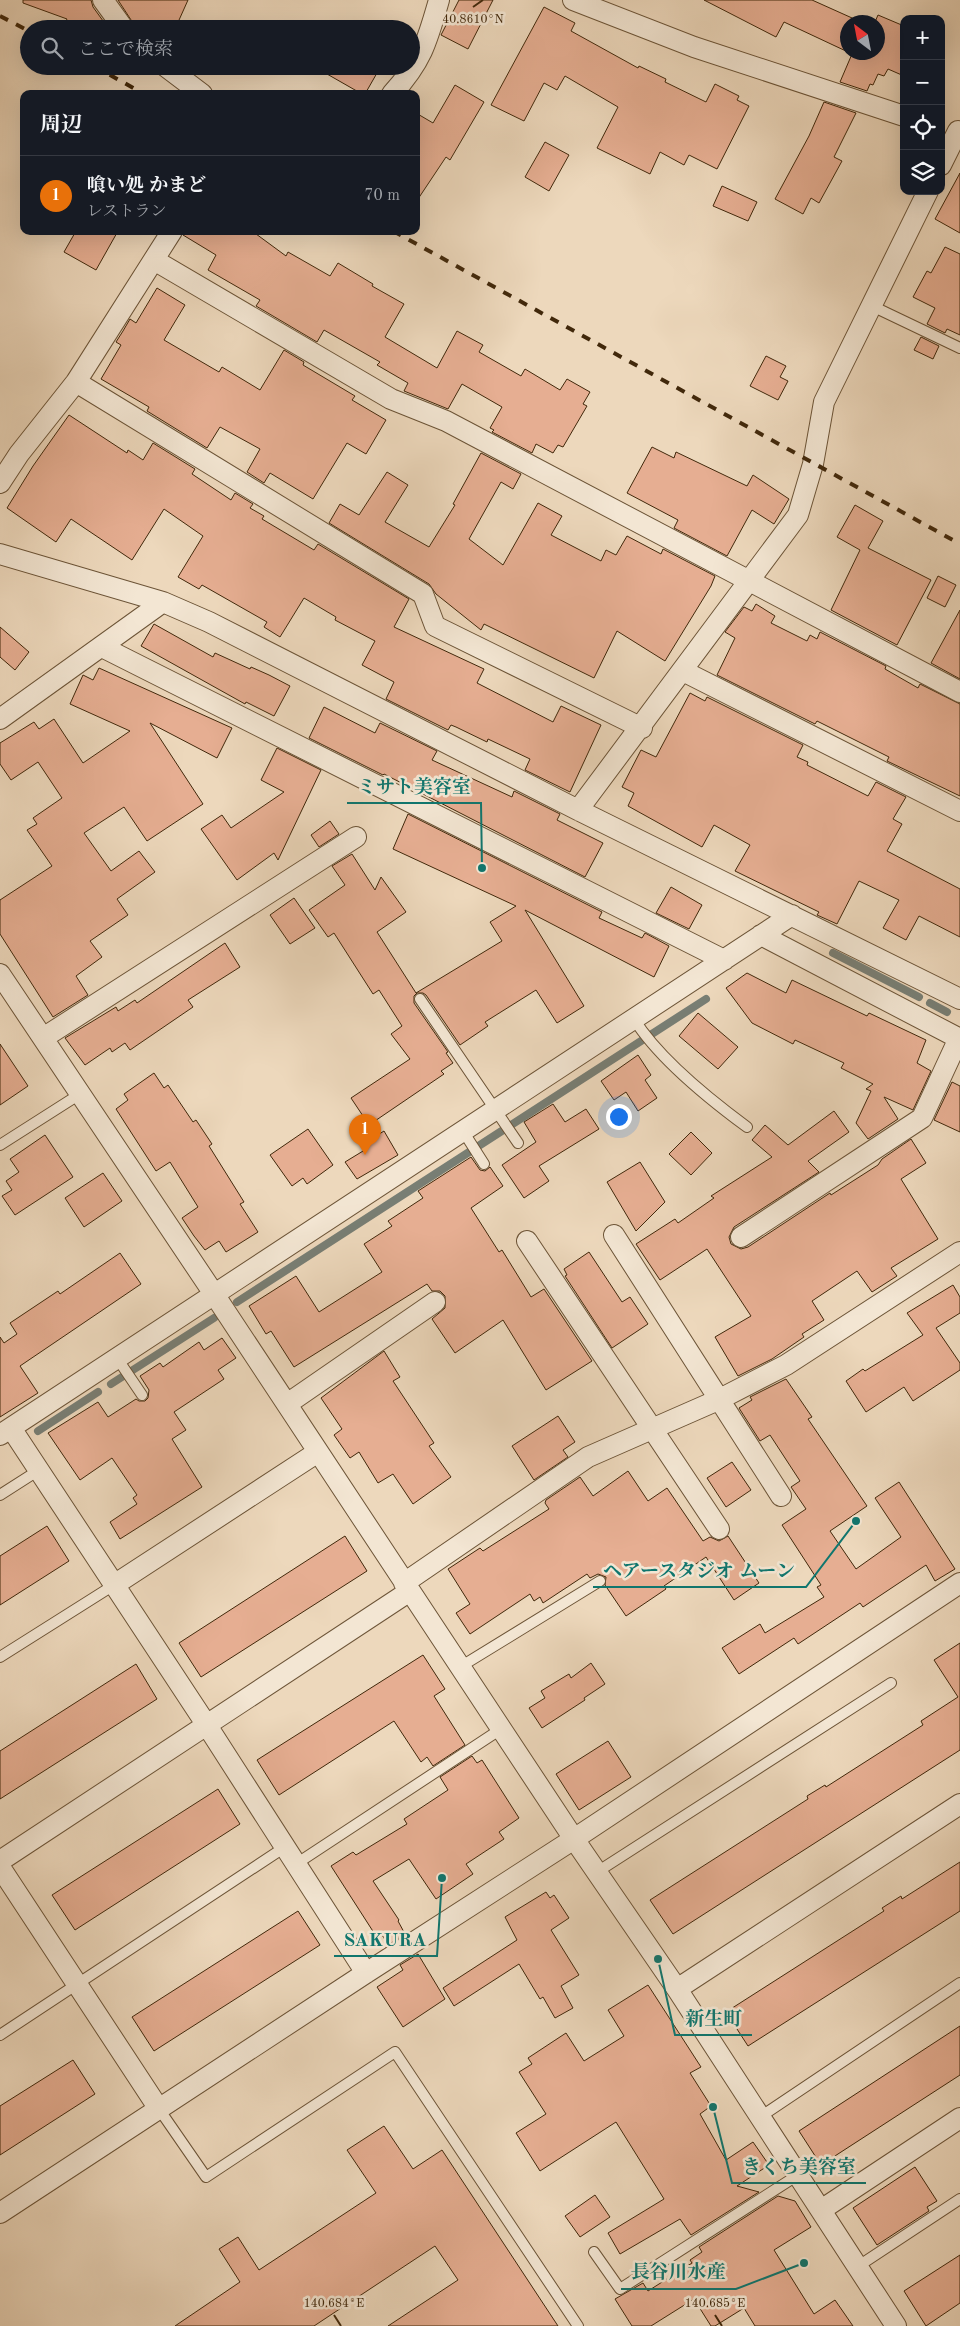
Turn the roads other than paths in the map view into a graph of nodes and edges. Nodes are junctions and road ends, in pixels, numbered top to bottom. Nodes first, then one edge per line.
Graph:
1 (103, 0) edge
2 (439, 0) edge
3 (573, 0) edge
4 (117, 20) edge
5 (420, 56) edge
6 (177, 75) edge
7 (409, 75) edge
8 (197, 90) edge
9 (396, 90) edge
10 (900, 115) edge
11 (953, 130) edge
12 (945, 153) edge
13 (926, 195) edge
14 (170, 235) edge
15 (154, 260) junction
16 (872, 306) junction
17 (960, 348) edge
18 (76, 382) junction
19 (0, 483) edge
20 (0, 554) edge
21 (749, 582) junction
22 (163, 602) junction
23 (102, 647) junction
24 (683, 671) junction
25 (960, 692) edge
26 (0, 719) edge
27 (642, 728) junction
28 (578, 810) junction
29 (960, 811) edge
30 (356, 837) dead end
31 (792, 915) junction
32 (761, 935) junction
33 (724, 960) junction
34 (0, 975) edge
35 (420, 999) dead end
36 (960, 999) edge
37 (638, 1024) junction
38 (43, 1038) junction
39 (960, 1039) edge
40 (80, 1094) junction
41 (499, 1116) junction
42 (747, 1127) dead end
43 (466, 1137) junction
44 (518, 1143) dead end
45 (0, 1145) edge
46 (484, 1164) dead end
47 (614, 1234) dead end
48 (742, 1237) dead end
49 (527, 1241) dead end
50 (960, 1252) edge
51 (214, 1294) junction
52 (435, 1302) dead end
53 (121, 1364) junction
54 (142, 1396) dead end
55 (718, 1400) junction
56 (287, 1404) junction
57 (651, 1429) junction
58 (6, 1432) edge
59 (318, 1452) junction
60 (39, 1470) junction
61 (0, 1495) edge
62 (782, 1496) dead end
63 (719, 1529) dead end
64 (600, 1581) dead end
65 (114, 1585) junction
66 (407, 1587) junction
67 (958, 1588) edge
68 (0, 1658) edge
69 (460, 1667) junction
70 (891, 1683) dead end
71 (206, 1724) junction
72 (501, 1729) junction
73 (960, 1804) edge
74 (574, 1839) junction
75 (290, 1856) junction
76 (0, 1861) edge
77 (0, 1867) edge
78 (597, 1872) junction
79 (366, 1973) junction
80 (960, 1983) edge
81 (76, 1984) junction
82 (677, 1989) junction
83 (0, 2035) edge
84 (159, 2109) junction
85 (760, 2117) junction
86 (960, 2118) edge
87 (798, 2175) junction
88 (960, 2199) edge
89 (821, 2210) junction
90 (0, 2213) edge
91 (594, 2252) dead end
92 (857, 2267) junction
93 (578, 2326) edge
94 (896, 2326) edge

1 - 4 street
2 - 5 street
3 - 10 street
6 - 8 street
7 - 9 street
11 - 12 street
13 - 16 street
14 - 15 street
15 - 18 street
15 - 21 street
16 - 17 lane
16 - 21 street
18 - 19 street
18 - 27 street
20 - 22 street
21 - 24 street
21 - 25 street
22 - 23 street
22 - 28 street
23 - 26 street
23 - 33 street
24 - 27 street
24 - 29 street
27 - 28 street
28 - 31 street
30 - 38 street
31 - 32 street
31 - 36 street
32 - 33 street
32 - 39 street
33 - 37 street
34 - 38 street
35 - 41 lane
37 - 41 street
37 - 42 lane
38 - 40 street
39 - 48 street
40 - 45 lane
40 - 51 street
41 - 43 street
41 - 44 lane
43 - 46 lane
43 - 51 street
47 - 55 street
49 - 57 street
50 - 55 street
51 - 53 street
51 - 56 street
52 - 56 street
53 - 54 lane
53 - 58 street
55 - 57 street
55 - 62 street
56 - 59 street
57 - 63 street
57 - 66 street
58 - 60 street
59 - 65 street
59 - 66 street
60 - 61 lane
60 - 65 street
64 - 69 lane
65 - 68 lane
65 - 71 street
66 - 69 street
66 - 71 street
67 - 74 street
69 - 72 street
70 - 78 lane
71 - 75 street
71 - 76 street
72 - 74 street
72 - 75 lane
73 - 82 street
74 - 78 street
74 - 79 street
75 - 79 street
75 - 81 lane
77 - 81 street
78 - 82 street
79 - 84 street
80 - 85 lane
81 - 83 lane
81 - 84 street
82 - 85 street
84 - 90 street
84 - 93 lane
85 - 87 street
86 - 89 street
87 - 89 street
87 - 91 lane
88 - 92 lane
89 - 92 street
92 - 94 street

